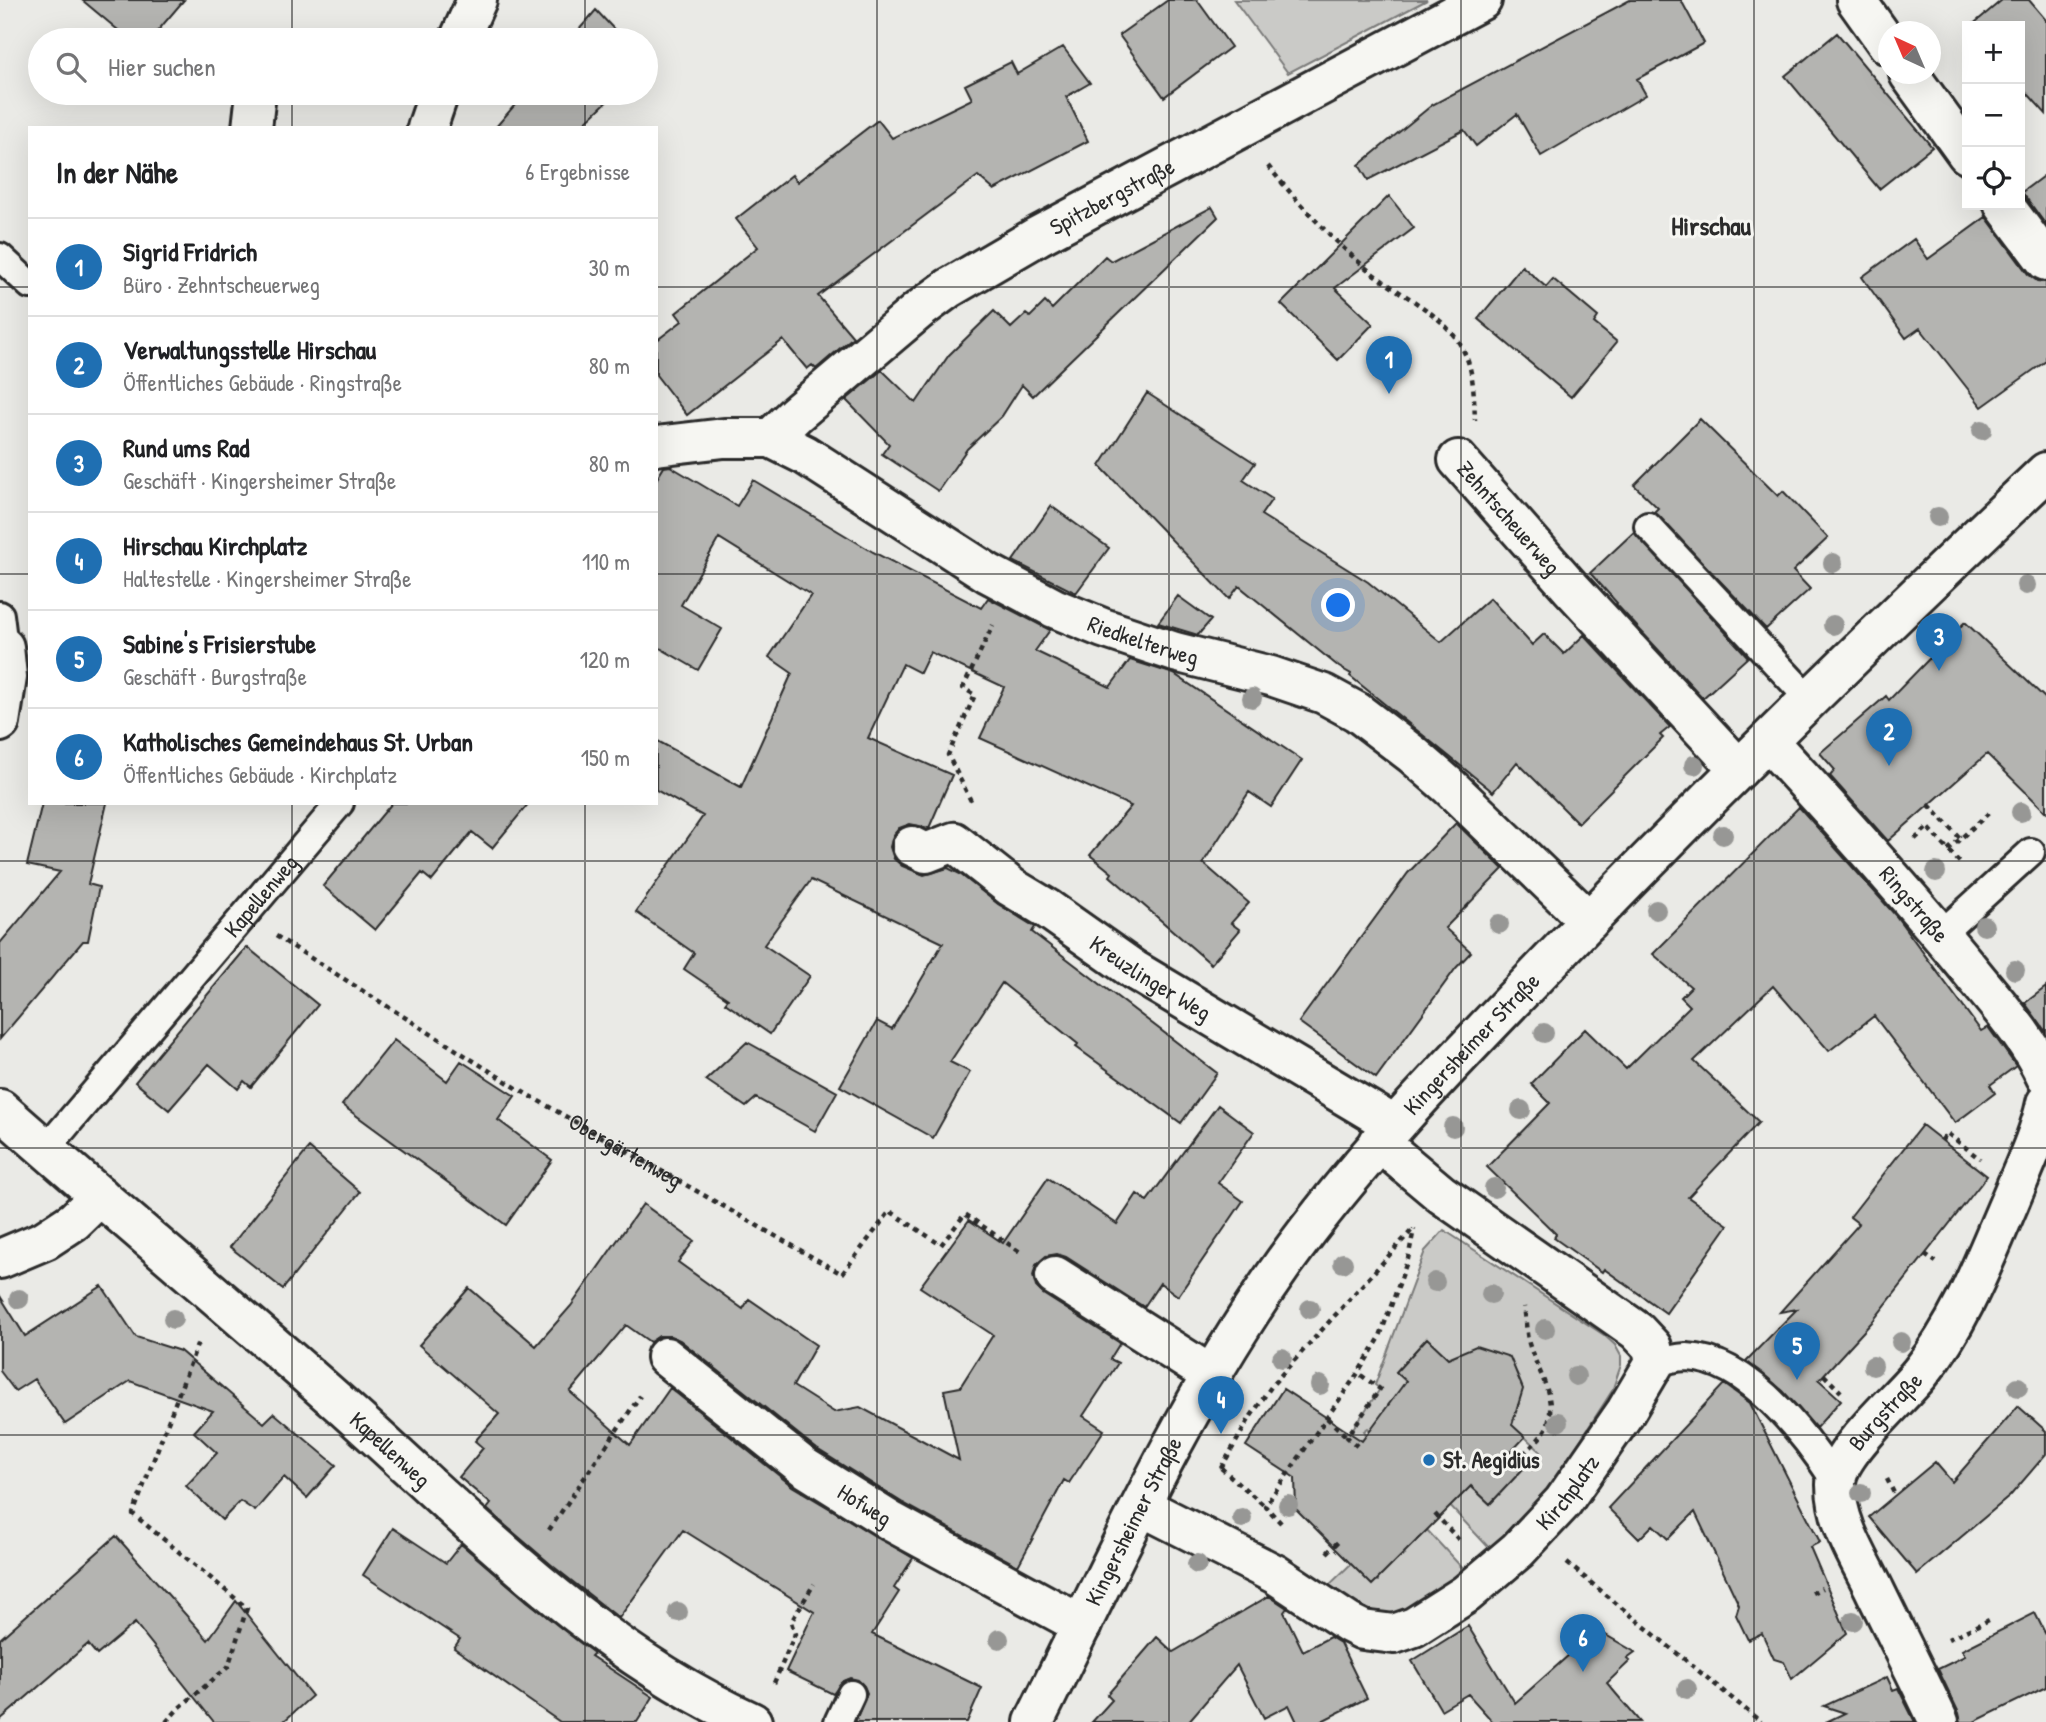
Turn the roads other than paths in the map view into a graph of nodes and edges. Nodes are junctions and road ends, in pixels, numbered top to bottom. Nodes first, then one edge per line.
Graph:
1 (477, 0) edge
2 (1482, 0) edge
3 (1856, 0) edge
4 (464, 28) edge
5 (1878, 31) edge
6 (1916, 84) edge
7 (255, 105) edge
8 (435, 105) edge
9 (252, 126) edge
10 (428, 126) edge
11 (1962, 147) edge
12 (2008, 210) edge
13 (0, 257) edge
14 (2046, 261) edge
15 (28, 283) edge
16 (771, 438) junction
17 (658, 446) edge
18 (1458, 460) road end
19 (2046, 472) edge
20 (1648, 526) dead end
21 (8, 636) edge
22 (1810, 699) junction
23 (0, 722) edge
24 (1768, 741) junction
25 (1739, 769) junction
26 (338, 805) edge
27 (912, 846) dead end
28 (2031, 852) dead end
29 (1589, 921) junction
30 (1940, 935) junction
31 (2046, 1077) edge
32 (2046, 1103) edge
33 (0, 1109) edge
34 (1387, 1134) junction
35 (46, 1149) junction
36 (100, 1196) junction
37 (0, 1259) edge
38 (1055, 1276) dead end
39 (666, 1357) road end
40 (1655, 1362) junction
41 (1211, 1375) junction
42 (1835, 1482) junction
43 (1141, 1506) junction
44 (1083, 1625) junction
45 (851, 1694) dead end
46 (752, 1722) edge
47 (838, 1722) edge
48 (1034, 1722) edge
49 (1939, 1722) edge

1 - 4 street
2 - 16 street, Spitzbergstraße
3 - 5 street
6 - 11 street
7 - 9 street
8 - 10 street
12 - 14 street
13 - 15 lane
16 - 17 street, Riedkelterweg
16 - 29 street, Riedkelterweg
18 - 25 street, Zehntscheuerweg
19 - 22 street, Kingersheimer Straße
20 - 22 lane
21 - 23 street
22 - 24 street, Kingersheimer Straße
24 - 25 street, Kingersheimer Straße
24 - 30 street, Ringstraße
25 - 29 street, Kingersheimer Straße
26 - 35 lane, Kapellenweg
27 - 34 street, Kreuzlinger Weg
28 - 30 lane
29 - 34 street, Kingersheimer Straße
30 - 31 street, Ringstraße
32 - 42 street, Burgstraße
33 - 35 street, Kapellenweg
34 - 40 street
34 - 41 street, Kingersheimer Straße
35 - 36 street, Kapellenweg
36 - 37 street
36 - 46 street, Kapellenweg
38 - 41 street
39 - 44 street, Hofweg
40 - 42 lane
40 - 43 street, Kirchplatz
41 - 43 street, Kingersheimer Straße
42 - 49 street
43 - 44 street, Kingersheimer Straße
44 - 48 street, Kingersheimer Straße
45 - 47 lane

